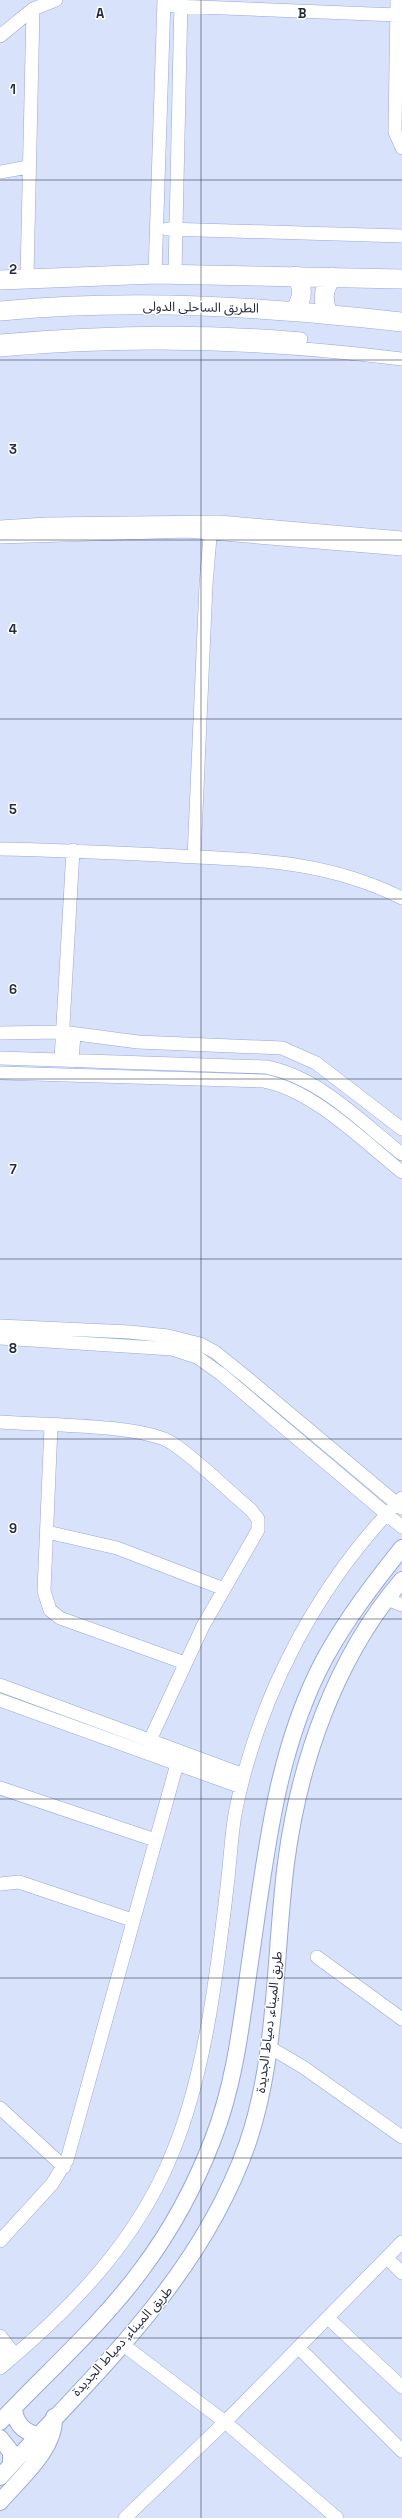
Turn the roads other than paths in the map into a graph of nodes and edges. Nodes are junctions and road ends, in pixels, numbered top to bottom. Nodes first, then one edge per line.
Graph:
1 (56, 0) edge
2 (397, 0) edge
3 (163, 3) edge
4 (180, 3) edge
5 (33, 9) junction
6 (397, 15) junction
7 (0, 36) edge
8 (402, 148) edge
9 (28, 167) junction
10 (0, 172) edge
11 (157, 229) junction
12 (174, 230) junction
13 (402, 236) edge
14 (155, 274) junction
15 (175, 274) junction
16 (296, 276) junction
17 (332, 276) junction
18 (27, 278) junction
19 (402, 279) edge
20 (0, 280) edge
21 (295, 310) junction
22 (0, 311) edge
23 (328, 313) junction
24 (402, 322) edge
25 (0, 341) edge
26 (0, 350) edge
27 (402, 350) edge
28 (402, 359) edge
29 (0, 527) edge
30 (216, 527) junction
31 (0, 536) edge
32 (402, 538) edge
33 (402, 549) edge
34 (0, 849) edge
35 (73, 850) junction
36 (194, 857) junction
37 (402, 898) edge
38 (0, 1033) edge
39 (68, 1033) junction
40 (0, 1058) edge
41 (66, 1060) junction
42 (0, 1073) edge
43 (402, 1129) edge
44 (402, 1154) edge
45 (402, 1172) edge
46 (0, 1326) edge
47 (40, 1334) junction
48 (0, 1338) edge
49 (0, 1422) edge
50 (52, 1426) junction
51 (400, 1503) edge
52 (386, 1514) junction
53 (402, 1527) edge
54 (47, 1532) junction
55 (402, 1548) edge
56 (401, 1583) edge
57 (224, 1589) junction
58 (395, 1602) edge
59 (185, 1663) junction
60 (0, 1685) edge
61 (0, 1700) edge
62 (150, 1740) junction
63 (177, 1764) junction
64 (243, 1781) junction
65 (0, 1788) edge
66 (155, 1840) junction
67 (0, 1884) edge
68 (132, 1920) junction
69 (317, 1958) dead end
70 (402, 2019) edge
71 (269, 2047) junction
72 (0, 2108) edge
73 (402, 2137) edge
74 (64, 2167) junction
75 (2, 2233) edge
76 (402, 2242) edge
77 (387, 2258) junction
78 (402, 2273) edge
79 (328, 2318) junction
80 (0, 2336) edge
81 (122, 2344) junction
82 (299, 2348) junction
83 (0, 2353) edge
84 (15, 2355) junction
85 (0, 2368) edge
86 (402, 2387) edge
87 (14, 2408) junction
88 (54, 2417) junction
89 (0, 2422) edge
90 (224, 2422) junction
91 (38, 2435) junction
92 (0, 2438) edge
93 (402, 2451) edge
94 (11, 2464) junction
95 (0, 2477) edge
96 (0, 2502) edge
97 (126, 2518) edge
98 (337, 2518) edge

1 - 5 street
2 - 6 street
3 - 4 street
3 - 11 street
4 - 6 street
4 - 12 street
5 - 7 street
5 - 9 street
6 - 8 street
9 - 10 street
9 - 18 street
11 - 12 street
11 - 14 street
12 - 13 street
12 - 15 street
14 - 15 highway
14 - 18 highway
15 - 16 highway
16 - 17 highway
16 - 21 highway
17 - 19 highway
17 - 23 highway
18 - 20 highway
21 - 22 highway, الطريق الساحلى الدولى
21 - 23 highway, الطريق الساحلى الدولى
23 - 24 highway, الطريق الساحلى الدولى
25 - 27 street
26 - 28 street
29 - 30 street
30 - 31 street
30 - 32 street
30 - 33 street
30 - 36 street
34 - 35 street
35 - 36 street
35 - 39 street
36 - 37 street
38 - 39 street
39 - 41 street
39 - 43 street
40 - 41 street
41 - 44 street
42 - 45 street
46 - 47 street
47 - 48 street
47 - 51 street
47 - 52 street
49 - 50 street
50 - 54 street
50 - 57 street
51 - 52 street
52 - 53 street
52 - 64 street
54 - 57 street
54 - 59 street
55 - 87 main road, طريق الميناء, دمياط الجديدة
56 - 58 main road, طريق الميناء, دمياط الجديدة
57 - 59 street
58 - 71 main road, طريق الميناء, دمياط الجديدة
59 - 62 street
60 - 62 street
61 - 63 street
62 - 64 street
63 - 64 street
63 - 66 street
64 - 84 street
65 - 66 street
66 - 68 street
67 - 68 street
68 - 74 street
69 - 70 street
71 - 73 street
71 - 81 main road, طريق الميناء, دمياط الجديدة
72 - 74 street
74 - 75 street
76 - 77 street
77 - 78 street
77 - 79 street
79 - 82 street
79 - 86 street
80 - 84 street
81 - 88 main road, طريق الميناء, دمياط الجديدة
81 - 90 street
82 - 90 street
82 - 93 street
83 - 84 street
84 - 85 street
87 - 89 main road, طريق الميناء, دمياط الجديدة
87 - 91 main road
88 - 91 main road, طريق الميناء, دمياط الجديدة
88 - 96 main road
90 - 97 street
90 - 98 street
91 - 94 main road, طريق الميناء, دمياط الجديدة
92 - 94 main road
94 - 95 main road, طريق الميناء, دمياط الجديدة

